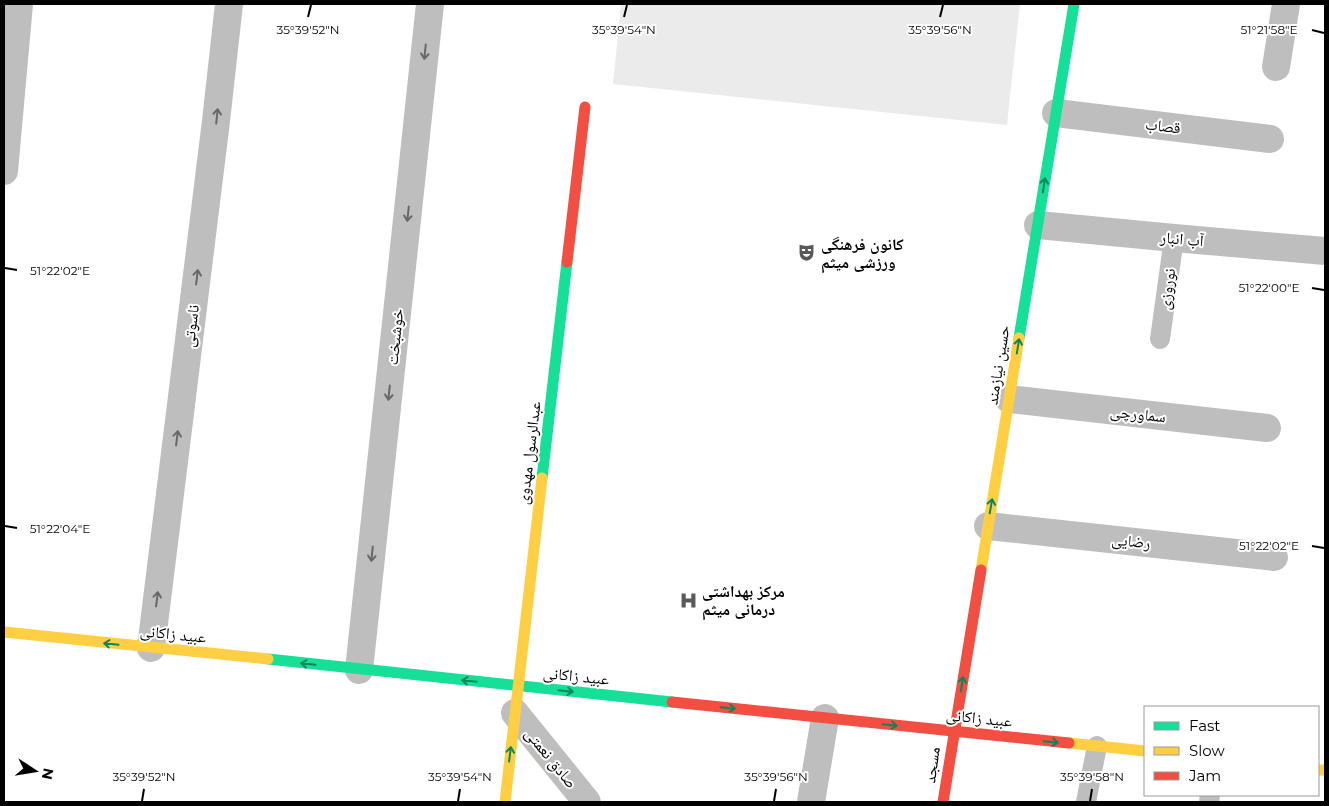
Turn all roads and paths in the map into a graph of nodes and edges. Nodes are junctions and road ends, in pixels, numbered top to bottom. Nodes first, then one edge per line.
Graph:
1 (19, 4) edge
2 (229, 4) edge
3 (430, 4) edge
4 (1074, 4) edge
5 (1286, 4) edge
6 (1276, 67) dead end
7 (585, 107) dead end
8 (1056, 113) junction
9 (1270, 139) dead end
10 (4, 171) edge
11 (1038, 225) junction
12 (1174, 238) junction
13 (1325, 251) edge
14 (1160, 339) dead end
15 (1009, 400) junction
16 (1267, 428) dead end
17 (988, 526) junction
18 (1274, 557) dead end
19 (4, 632) edge
20 (151, 648) junction
21 (359, 670) junction
22 (518, 686) junction
23 (515, 713) junction
24 (825, 718) junction
25 (954, 732) junction
26 (1097, 746) junction
27 (1144, 752) edge
28 (505, 802) edge
29 (587, 802) edge
30 (812, 802) edge
31 (943, 802) edge
32 (1086, 802) edge

1 - 10 street
20 -> 2 street, ناسوتی
3 -> 21 street, خوشبخت
4 - 8 street, حسین نیازمند
5 - 6 street
7 - 22 street, عبدالرسول مهدوی
8 - 9 street, قصاب
11 -> 8 street, حسین نیازمند
11 - 12 street, آب انبار
15 -> 11 street, حسین نیازمند
12 - 13 street, آب انبار
12 - 14 lane, نوروزی
15 - 16 street, سماورچی
17 -> 15 street, حسین نیازمند
17 - 18 street, رضایی
25 -> 17 street, حسین نیازمند
20 -> 19 street, عبید زاکانی
21 -> 20 street, عبید زاکانی
22 -> 21 street, عبید زاکانی
22 - 23 street, عبدالرسول مهدوی
22 -> 24 street, عبید زاکانی
28 -> 23 street, عبدالرسول مهدوی
23 - 29 street, صادق نعمتی
24 -> 25 street, عبید زاکانی
24 - 30 street
25 -> 26 street, عبید زاکانی
25 - 31 street, مسجد
26 - 27 street, عبید زاکانی
26 - 32 lane

